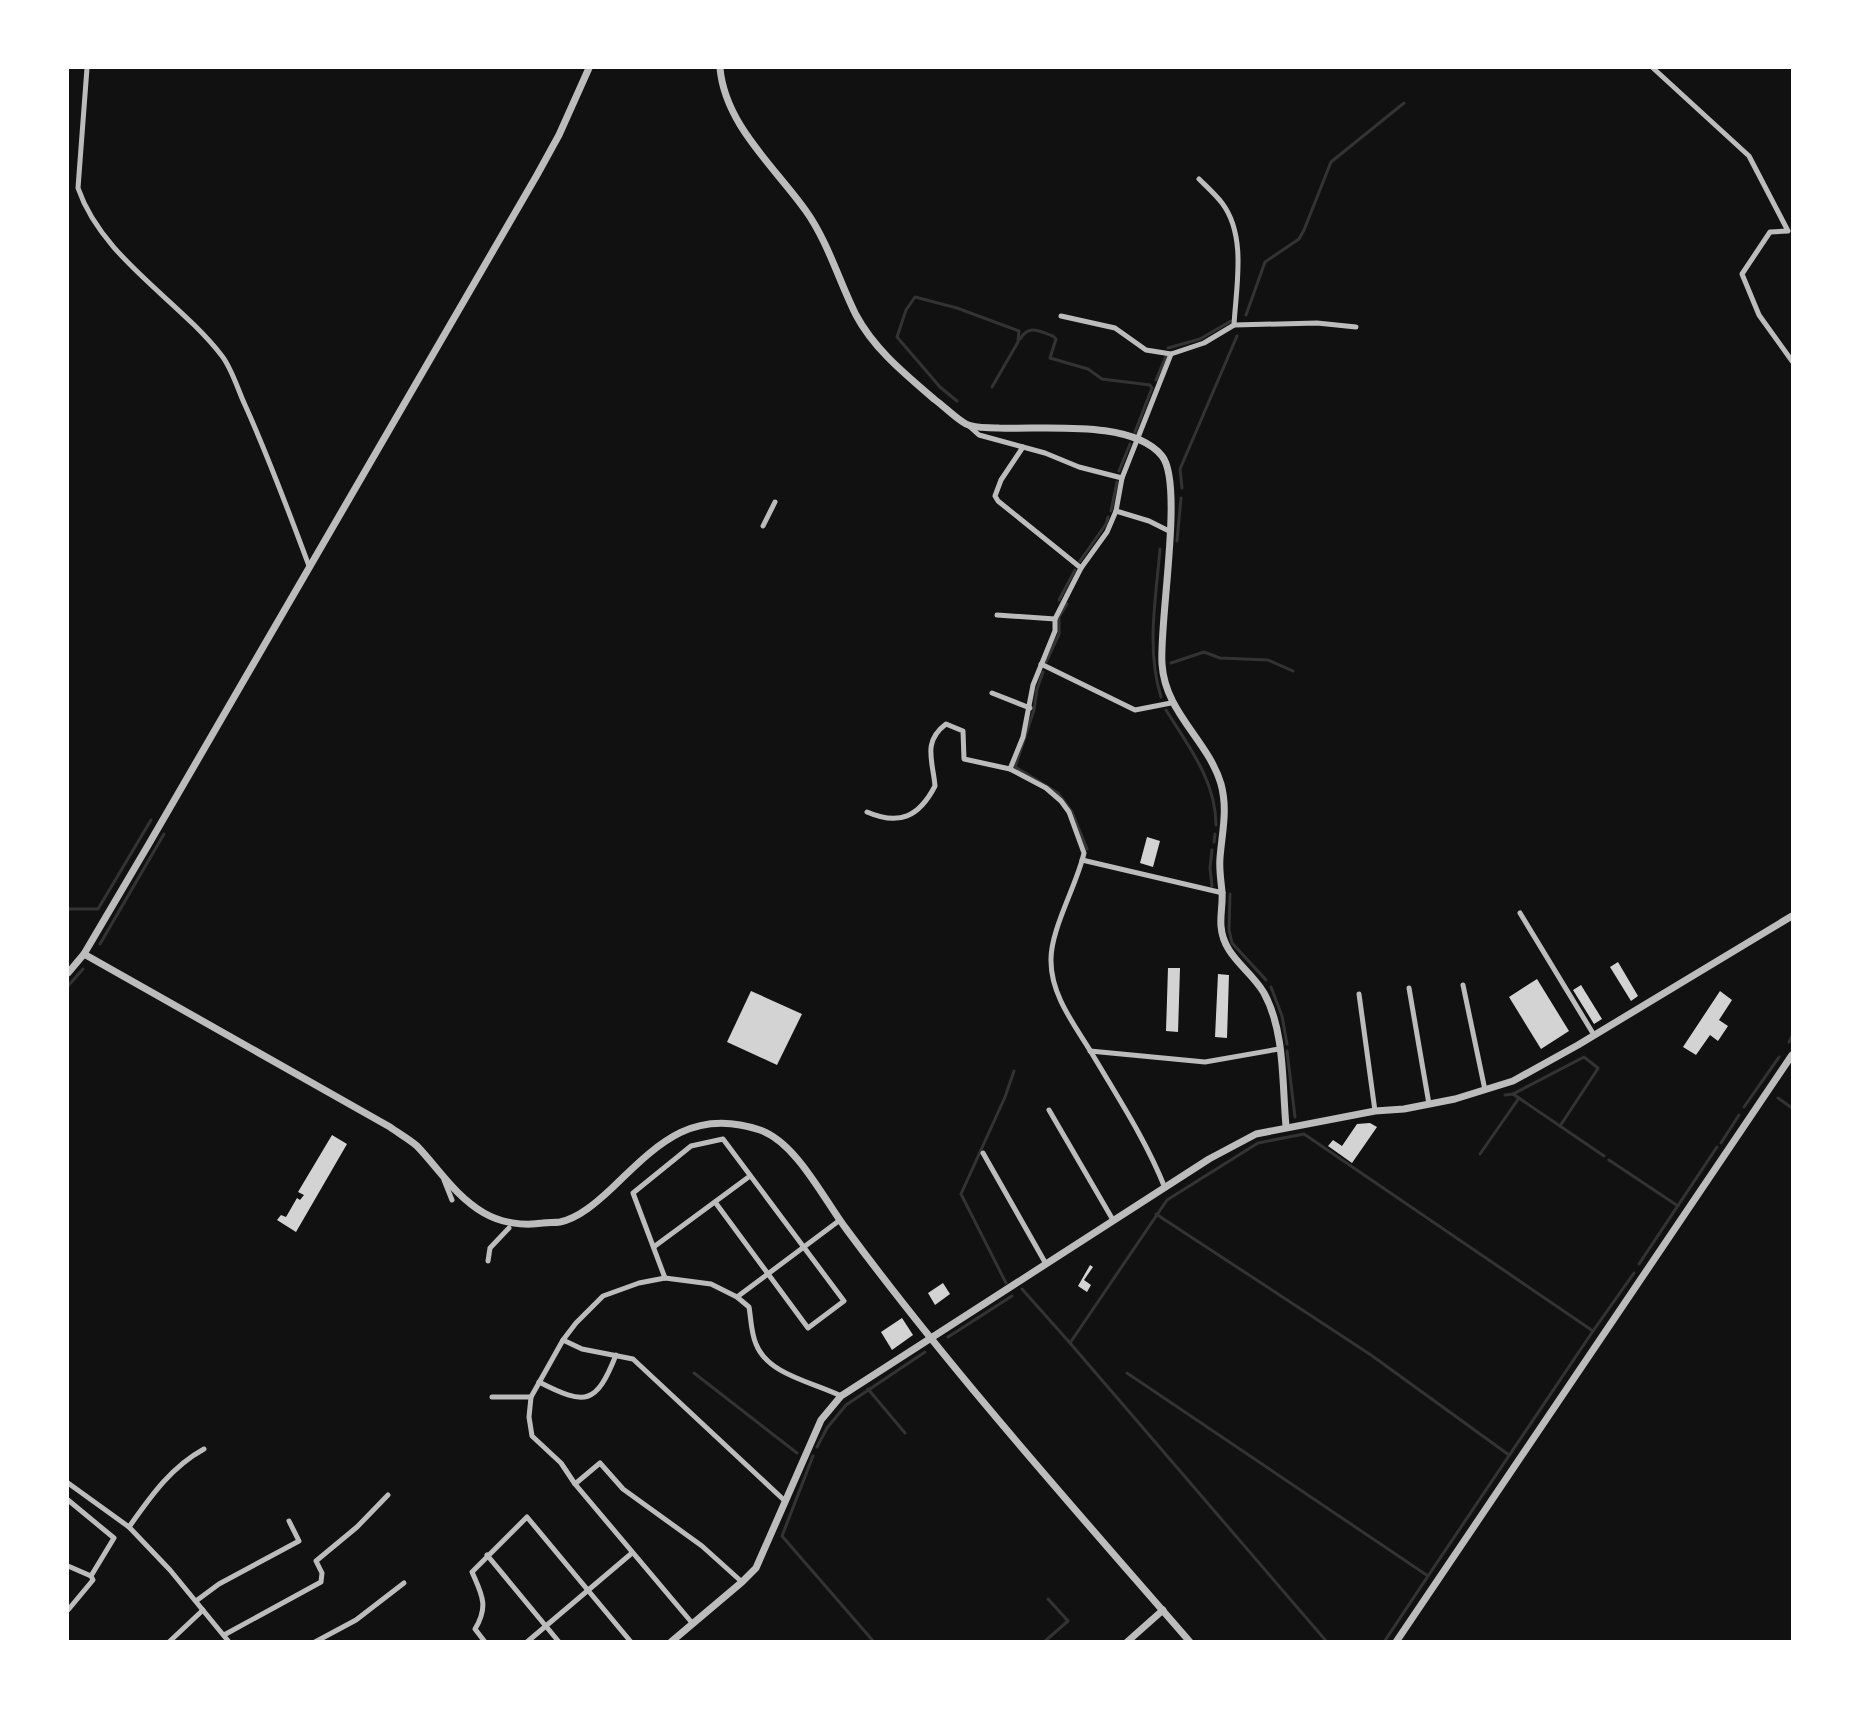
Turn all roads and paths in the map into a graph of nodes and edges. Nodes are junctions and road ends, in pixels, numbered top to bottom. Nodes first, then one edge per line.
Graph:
1 (87, 68) edge
2 (589, 68) edge
3 (720, 68) edge
4 (1653, 68) edge
5 (1199, 179) dead end
6 (1061, 316) dead end
7 (1234, 325) junction
8 (1356, 327) dead end
9 (1172, 354) junction
10 (1792, 361) edge
11 (969, 426) junction
12 (1137, 439) junction
13 (1023, 447) junction
14 (1122, 477) junction
15 (775, 502) dead end
16 (1116, 512) junction
17 (763, 526) dead end
18 (1169, 531) junction
19 (309, 566) junction
20 (1081, 568) junction
21 (997, 615) dead end
22 (1055, 619) junction
23 (1041, 664) junction
24 (992, 693) dead end
25 (1172, 703) junction
26 (1030, 708) junction
27 (1010, 769) junction
28 (867, 812) dead end
29 (1082, 860) junction
30 (1223, 893) junction
31 (1521, 913) dead end
32 (1792, 916) edge
33 (84, 954) junction
34 (68, 973) edge
35 (1463, 985) dead end
36 (1409, 988) dead end
37 (1359, 994) dead end
38 (1594, 1035) junction
39 (1279, 1049) junction
40 (1090, 1051) junction
41 (1792, 1055) edge
42 (1485, 1090) junction
43 (1429, 1104) junction
44 (1049, 1110) dead end
45 (1375, 1111) junction
46 (1286, 1126) junction
47 (983, 1153) dead end
48 (750, 1176) junction
49 (444, 1180) junction
50 (1165, 1188) junction
51 (452, 1200) dead end
52 (715, 1202) junction
53 (840, 1220) junction
54 (1113, 1220) junction
55 (509, 1228) dead end
56 (655, 1246) junction
57 (803, 1246) junction
58 (488, 1261) dead end
59 (1046, 1264) junction
60 (768, 1273) junction
61 (665, 1278) junction
62 (737, 1297) junction
63 (930, 1338) junction
64 (563, 1340) junction
65 (616, 1355) junction
66 (539, 1382) junction
67 (841, 1396) junction
68 (492, 1397) dead end
69 (531, 1397) junction
70 (204, 1449) dead end
71 (68, 1483) edge
72 (575, 1484) junction
73 (388, 1495) dead end
74 (68, 1500) edge
75 (785, 1501) junction
76 (289, 1521) dead end
77 (129, 1527) junction
78 (632, 1553) junction
79 (487, 1555) junction
80 (68, 1566) edge
81 (91, 1576) junction
82 (742, 1582) junction
83 (404, 1583) dead end
84 (588, 1590) junction
85 (196, 1601) junction
86 (203, 1610) junction
87 (1163, 1610) junction
88 (68, 1611) edge
89 (693, 1624) junction
90 (546, 1626) junction
91 (225, 1635) junction
92 (169, 1641) edge
93 (229, 1641) edge
94 (315, 1641) edge
95 (485, 1641) edge
96 (527, 1641) edge
97 (559, 1641) edge
98 (631, 1641) edge
99 (671, 1641) edge
100 (1127, 1641) edge
101 (1190, 1641) edge
102 (1396, 1641) edge

1 - 19 street
2 - 19 street
3 - 11 street
4 - 10 street
5 - 7 street
6 - 9 street
7 - 8 street
7 - 9 street
9 - 12 street
11 - 12 street
11 - 13 street
12 - 14 street
12 - 18 street
13 - 14 street
13 - 20 street
14 - 16 street
15 - 17 street
16 - 18 street
16 - 20 street
18 - 25 street
19 - 33 street
20 - 22 street
21 - 22 street
22 - 23 street
23 - 25 street
23 - 26 street
24 - 26 street
25 - 30 street
26 - 27 street
27 - 28 street
27 - 29 street
29 - 30 street
29 - 40 street
30 - 39 street
31 - 38 street
32 - 38 street
33 - 34 street
33 - 49 street
35 - 42 street
36 - 43 street
37 - 45 street
38 - 42 street
39 - 40 street
39 - 46 street
40 - 50 street
41 - 102 street
42 - 43 street
43 - 45 street
44 - 54 street
45 - 46 street
46 - 50 street
47 - 59 street
48 - 52 street
48 - 56 street
48 - 57 street
49 - 51 street
49 - 53 street
50 - 54 street
52 - 56 street
52 - 60 street
53 - 57 street
53 - 63 street
54 - 59 street
55 - 58 street
56 - 61 street
57 - 60 street
57 - 60 street
59 - 63 street
60 - 62 street
61 - 62 street
61 - 64 street
62 - 67 street
63 - 67 street
63 - 87 street
64 - 65 street
64 - 66 street
65 - 66 street
65 - 75 street
66 - 69 street
67 - 75 street
68 - 69 street
69 - 72 street
70 - 77 street
71 - 77 street
72 - 78 street
72 - 82 street
73 - 91 street
74 - 81 street
75 - 82 street
76 - 85 street
77 - 85 street
78 - 84 street
78 - 89 street
79 - 84 street
79 - 90 street
79 - 95 street
80 - 81 street
81 - 88 street
82 - 89 street
83 - 94 street
84 - 90 street
84 - 98 street
85 - 86 street
86 - 91 street
86 - 92 street
87 - 100 street
87 - 101 street
89 - 99 street
90 - 96 street
90 - 97 street
91 - 93 street

